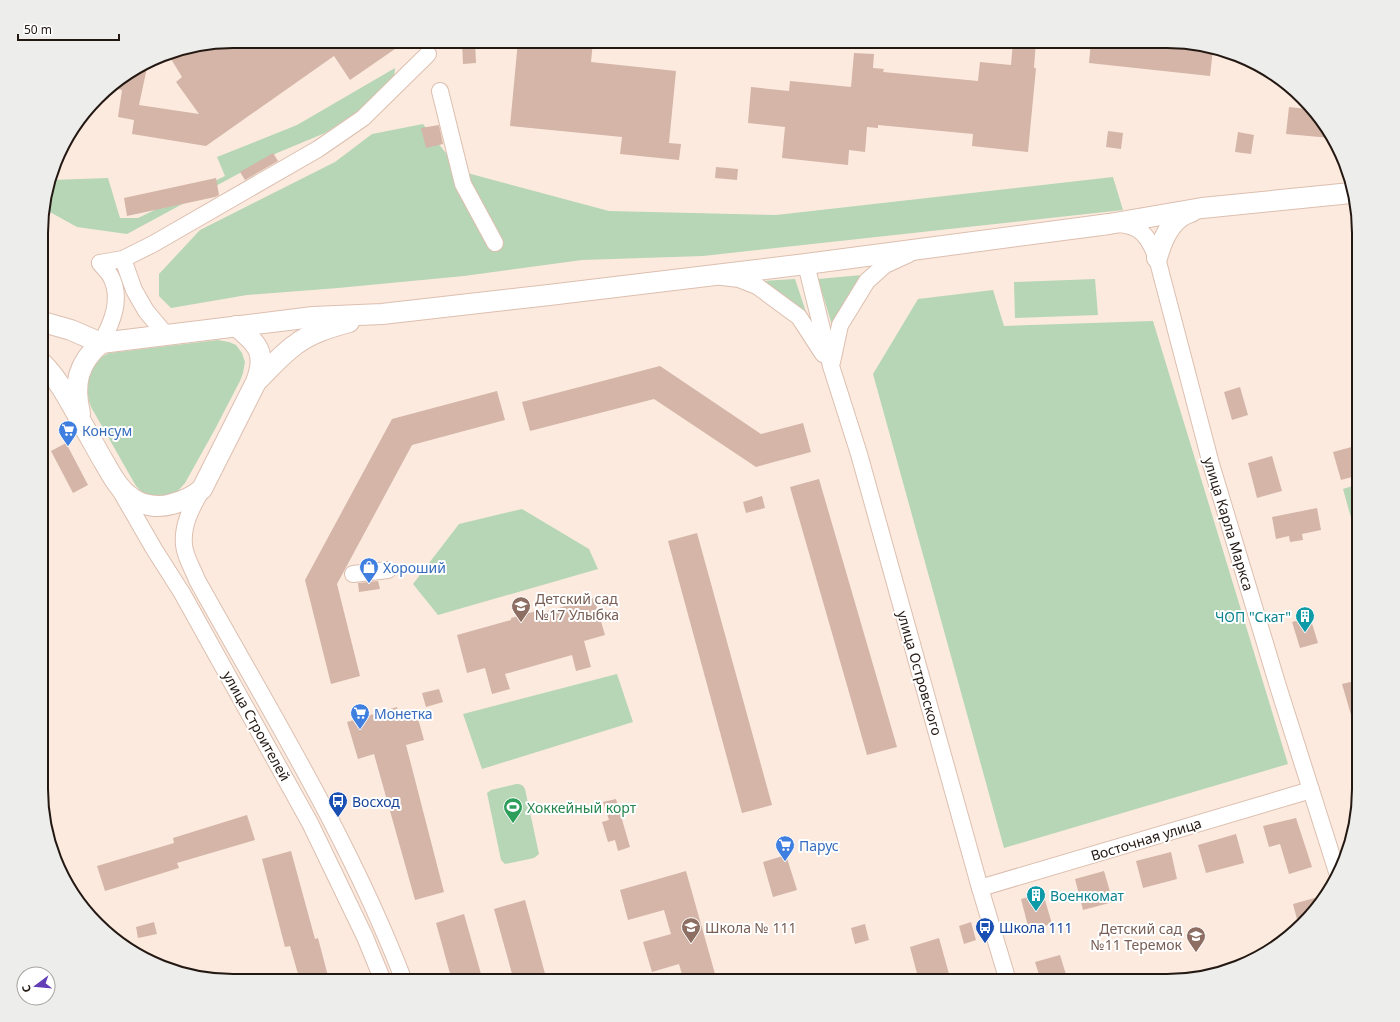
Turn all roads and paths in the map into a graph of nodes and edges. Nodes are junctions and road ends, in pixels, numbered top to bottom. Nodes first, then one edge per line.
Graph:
1 (428, 54) dead end
2 (440, 91) dead end
3 (1347, 193) edge
4 (1202, 208) junction
5 (1109, 224) junction
6 (495, 243) dead end
7 (921, 248) junction
8 (1157, 258) junction
9 (123, 259) junction
10 (806, 264) junction
11 (712, 275) junction
12 (382, 314) junction
13 (48, 323) edge
14 (236, 326) junction
15 (167, 336) junction
16 (101, 343) junction
17 (831, 366) junction
18 (48, 370) edge
19 (256, 382) junction
20 (83, 425) junction
21 (115, 480) junction
22 (202, 489) junction
23 (388, 570) dead end
24 (353, 574) dead end
25 (1311, 790) junction
26 (1335, 866) edge
27 (980, 888) junction
28 (380, 974) edge
29 (401, 974) edge
30 (1006, 974) edge

1 - 9 street
2 - 6 street
3 - 4 main road
4 - 5 main road
4 - 8 main road
5 - 7 main road
5 - 8 street, улица Карла Маркса
7 - 10 main road
7 - 17 street
8 - 25 street, улица Карла Маркса
9 - 15 street
9 - 16 street
10 - 11 main road
10 - 17 street
11 - 12 main road
11 - 17 street
12 - 14 main road
12 - 19 main road
13 - 16 main road
14 - 15 main road
14 - 19 main road
15 - 16 main road
16 - 20 main road
17 - 27 street, улица Островского
18 - 20 main road
19 - 22 main road
20 - 21 main road
21 - 22 main road
21 - 28 street, улица Строителей
22 - 29 street, улица Строителей
23 - 24 street
25 - 26 street, улица Карла Маркса
25 - 27 street, Восточная улица
27 - 30 street, улица Островского

